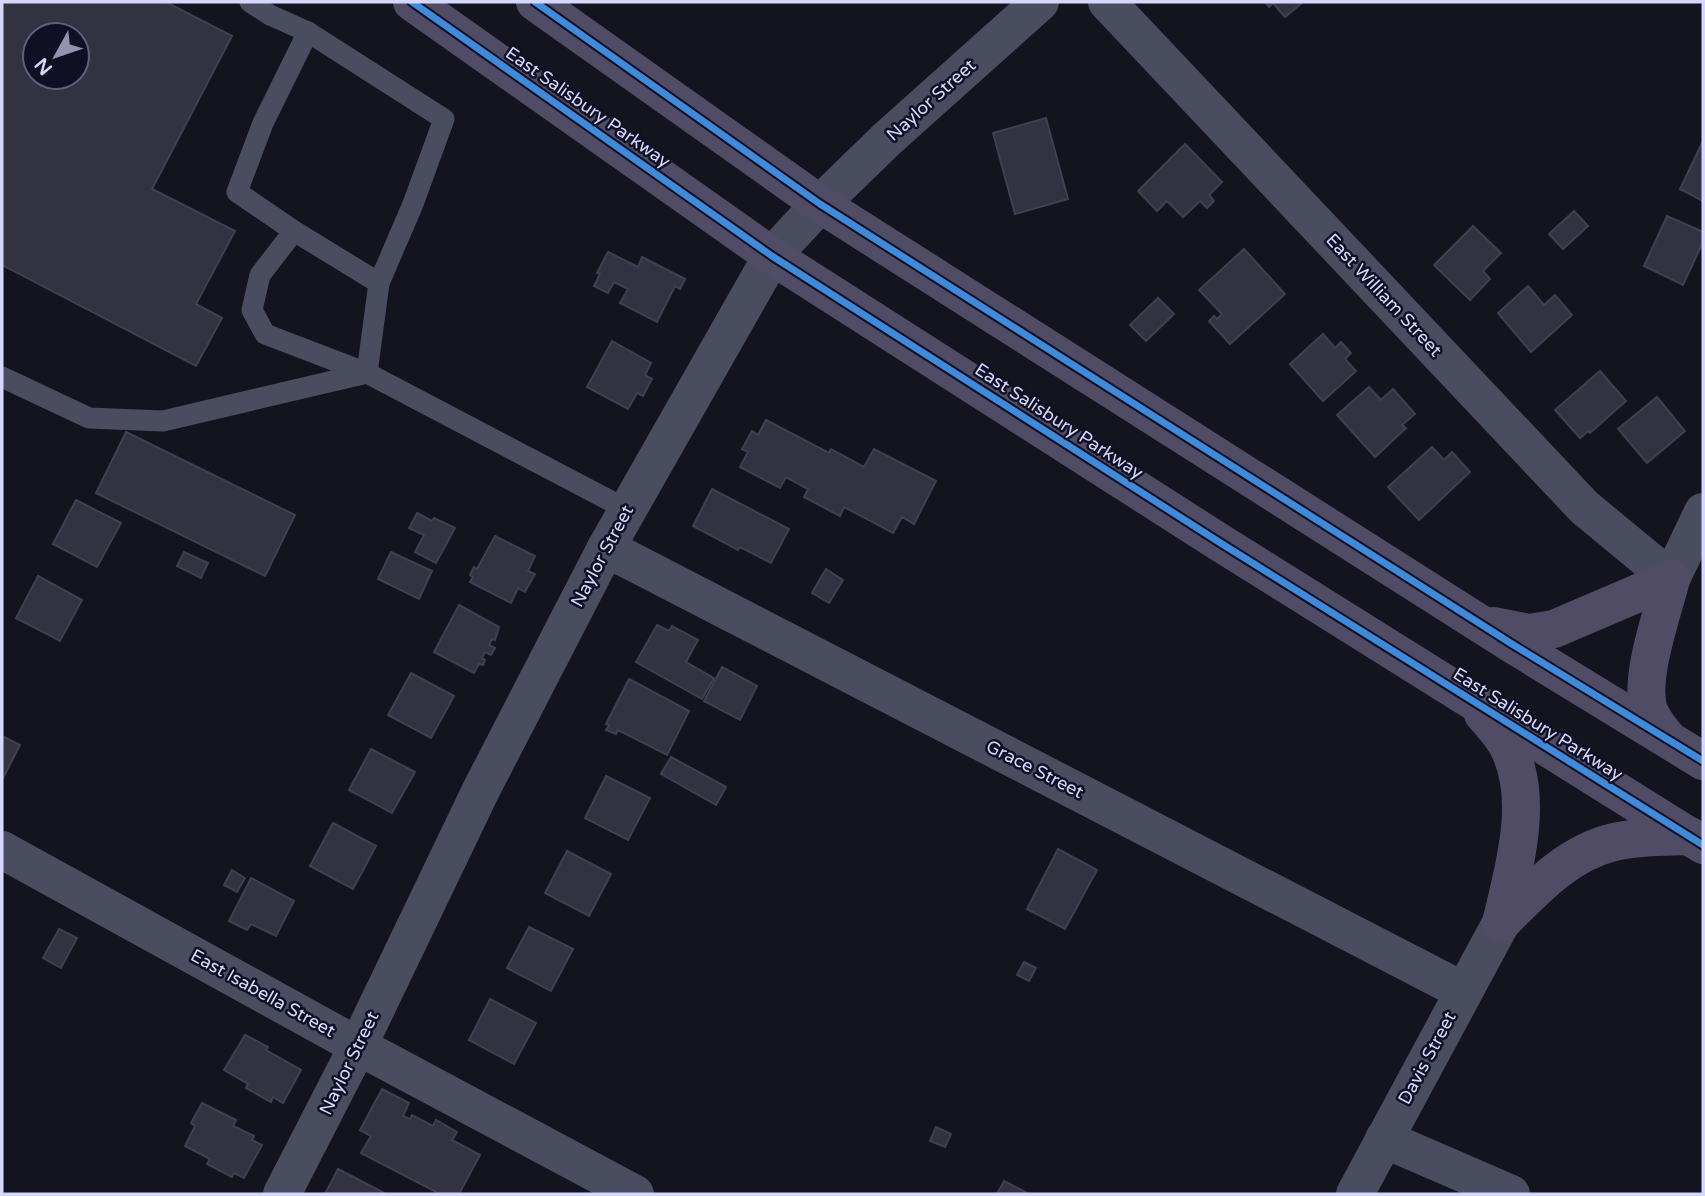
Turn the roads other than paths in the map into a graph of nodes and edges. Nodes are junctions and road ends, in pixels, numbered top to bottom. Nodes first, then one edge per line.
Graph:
1 (250, 2) edge
2 (412, 2) edge
3 (535, 2) edge
4 (1040, 2) edge
5 (1107, 2) edge
6 (308, 32) junction
7 (820, 204) junction
8 (293, 231) junction
9 (772, 256) junction
10 (379, 283) junction
11 (367, 373) junction
12 (2, 377) edge
13 (626, 509) junction
14 (1703, 512) edge
15 (606, 548) junction
16 (1671, 579) junction
17 (1479, 622) junction
18 (1472, 701) junction
19 (1668, 739) junction
20 (1703, 761) edge
21 (1697, 841) edge
22 (2, 850) edge
23 (1501, 923) junction
24 (1464, 991) junction
25 (358, 1046) junction
26 (1384, 1139) junction
27 (282, 1194) edge
28 (632, 1194) edge
29 (1355, 1194) edge
30 (1511, 1194) edge

1 - 6 lane
2 - 9 main road, East Salisbury Parkway
3 - 7 main road
4 - 7 street, Naylor Street
5 - 16 street, East William Street
6 - 8 lane
6 - 10 lane
7 - 9 street, Naylor Street
7 - 17 main road
8 - 10 lane
8 - 11 lane
9 - 13 street, Naylor Street
9 - 18 main road, East Salisbury Parkway
10 - 11 lane
11 - 12 lane
11 - 13 lane
13 - 15 street, Naylor Street
14 - 16 street
15 - 24 street, Grace Street
15 - 25 street, Naylor Street
16 - 17 main road
16 - 19 main road
17 - 19 main road
18 - 21 main road, East Salisbury Parkway
18 - 23 main road
19 - 20 main road
21 - 23 main road
22 - 25 street, East Isabella Street
23 - 24 street, Davis Street
24 - 26 street, Davis Street
25 - 27 street, Naylor Street
25 - 28 street, East Isabella Street
26 - 29 street, Davis Street
26 - 30 street

